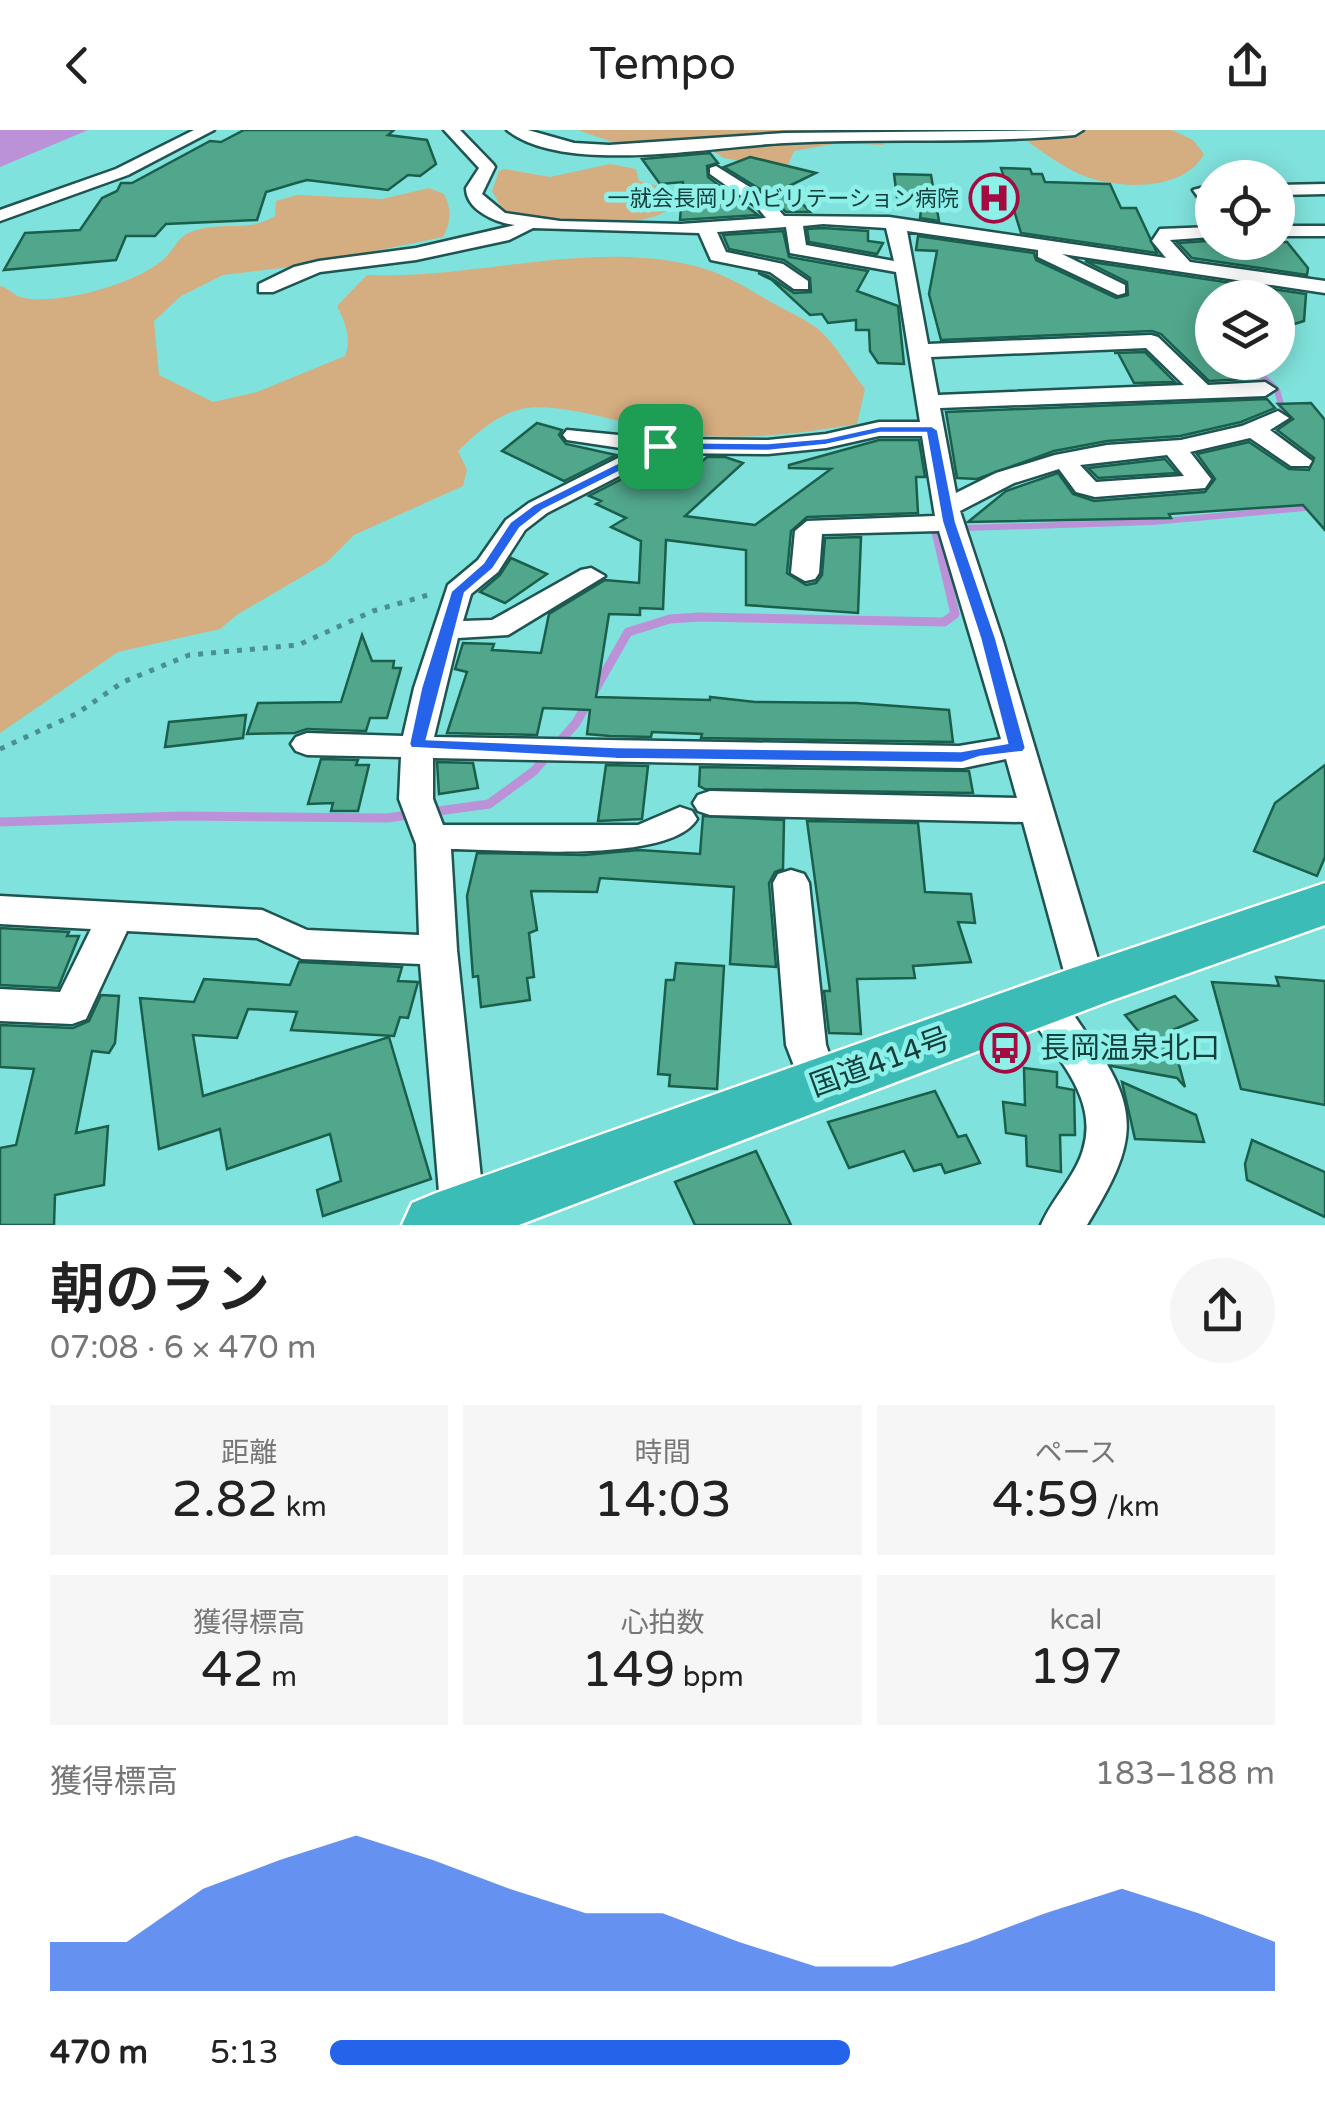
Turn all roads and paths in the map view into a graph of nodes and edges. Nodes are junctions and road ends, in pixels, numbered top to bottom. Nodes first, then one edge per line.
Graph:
1 (206, 130) edge
2 (452, 130) edge
3 (514, 130) edge
4 (1075, 130) edge
5 (716, 172) dead end
6 (1325, 189) edge
7 (1295, 190) edge
8 (0, 216) edge
9 (787, 221) junction
10 (889, 222) junction
11 (528, 224) junction
12 (706, 228) junction
13 (1295, 231) edge
14 (1325, 231) edge
15 (1195, 233) edge
16 (1042, 244) junction
17 (1182, 264) junction
18 (904, 268) junction
19 (801, 286) dead end
20 (1325, 287) edge
21 (266, 288) dead end
22 (1118, 288) dead end
23 (919, 352) junction
24 (1265, 389) dead end
25 (1202, 391) junction
26 (930, 416) junction
27 (1278, 418) dead end
28 (1254, 430) junction
29 (574, 434) dead end
30 (660, 446) junction
31 (1174, 448) junction
32 (1064, 460) junction
33 (1300, 461) dead end
34 (948, 515) junction
35 (805, 573) dead end
36 (591, 576) dead end
37 (458, 591) junction
38 (447, 630) junction
39 (307, 744) dead end
40 (418, 744) junction
41 (1017, 748) junction
42 (0, 749) edge
43 (1036, 810) junction
44 (430, 837) junction
45 (791, 883) dead end
46 (1325, 904) edge
47 (0, 910) edge
48 (116, 914) junction
49 (438, 950) junction
50 (1064, 994) junction
51 (0, 1005) edge
52 (820, 1084) junction
53 (450, 1220) edge
54 (1063, 1225) edge

1 - 8 street
2 - 11 street
3 - 4 street
5 - 9 street
6 - 7 street
9 - 10 street
9 - 12 street
9 - 18 street
10 - 16 street
10 - 18 street
11 - 12 street
11 - 21 street
12 - 19 street
13 - 14 street
15 - 17 street
16 - 17 street
16 - 22 street
17 - 20 street
18 - 23 street
23 - 25 street
23 - 26 street
24 - 25 street
25 - 26 street
26 - 30 street
26 - 34 street
27 - 28 street
28 - 31 street
28 - 33 street
29 - 30 street
30 - 37 street
31 - 32 street
31 - 32 street
32 - 34 street
34 - 35 street
34 - 41 street
36 - 38 street
37 - 38 street
37 - 42 path
38 - 40 street
39 - 40 street
40 - 41 street
40 - 44 street
41 - 43 street
43 - 44 street
43 - 50 street
44 - 49 street
45 - 52 street
46 - 50 highway, 国道414号
47 - 48 street
48 - 49 street
48 - 51 street
49 - 53 street
50 - 52 highway, 国道414号
50 - 54 street
52 - 53 highway, 国道414号

